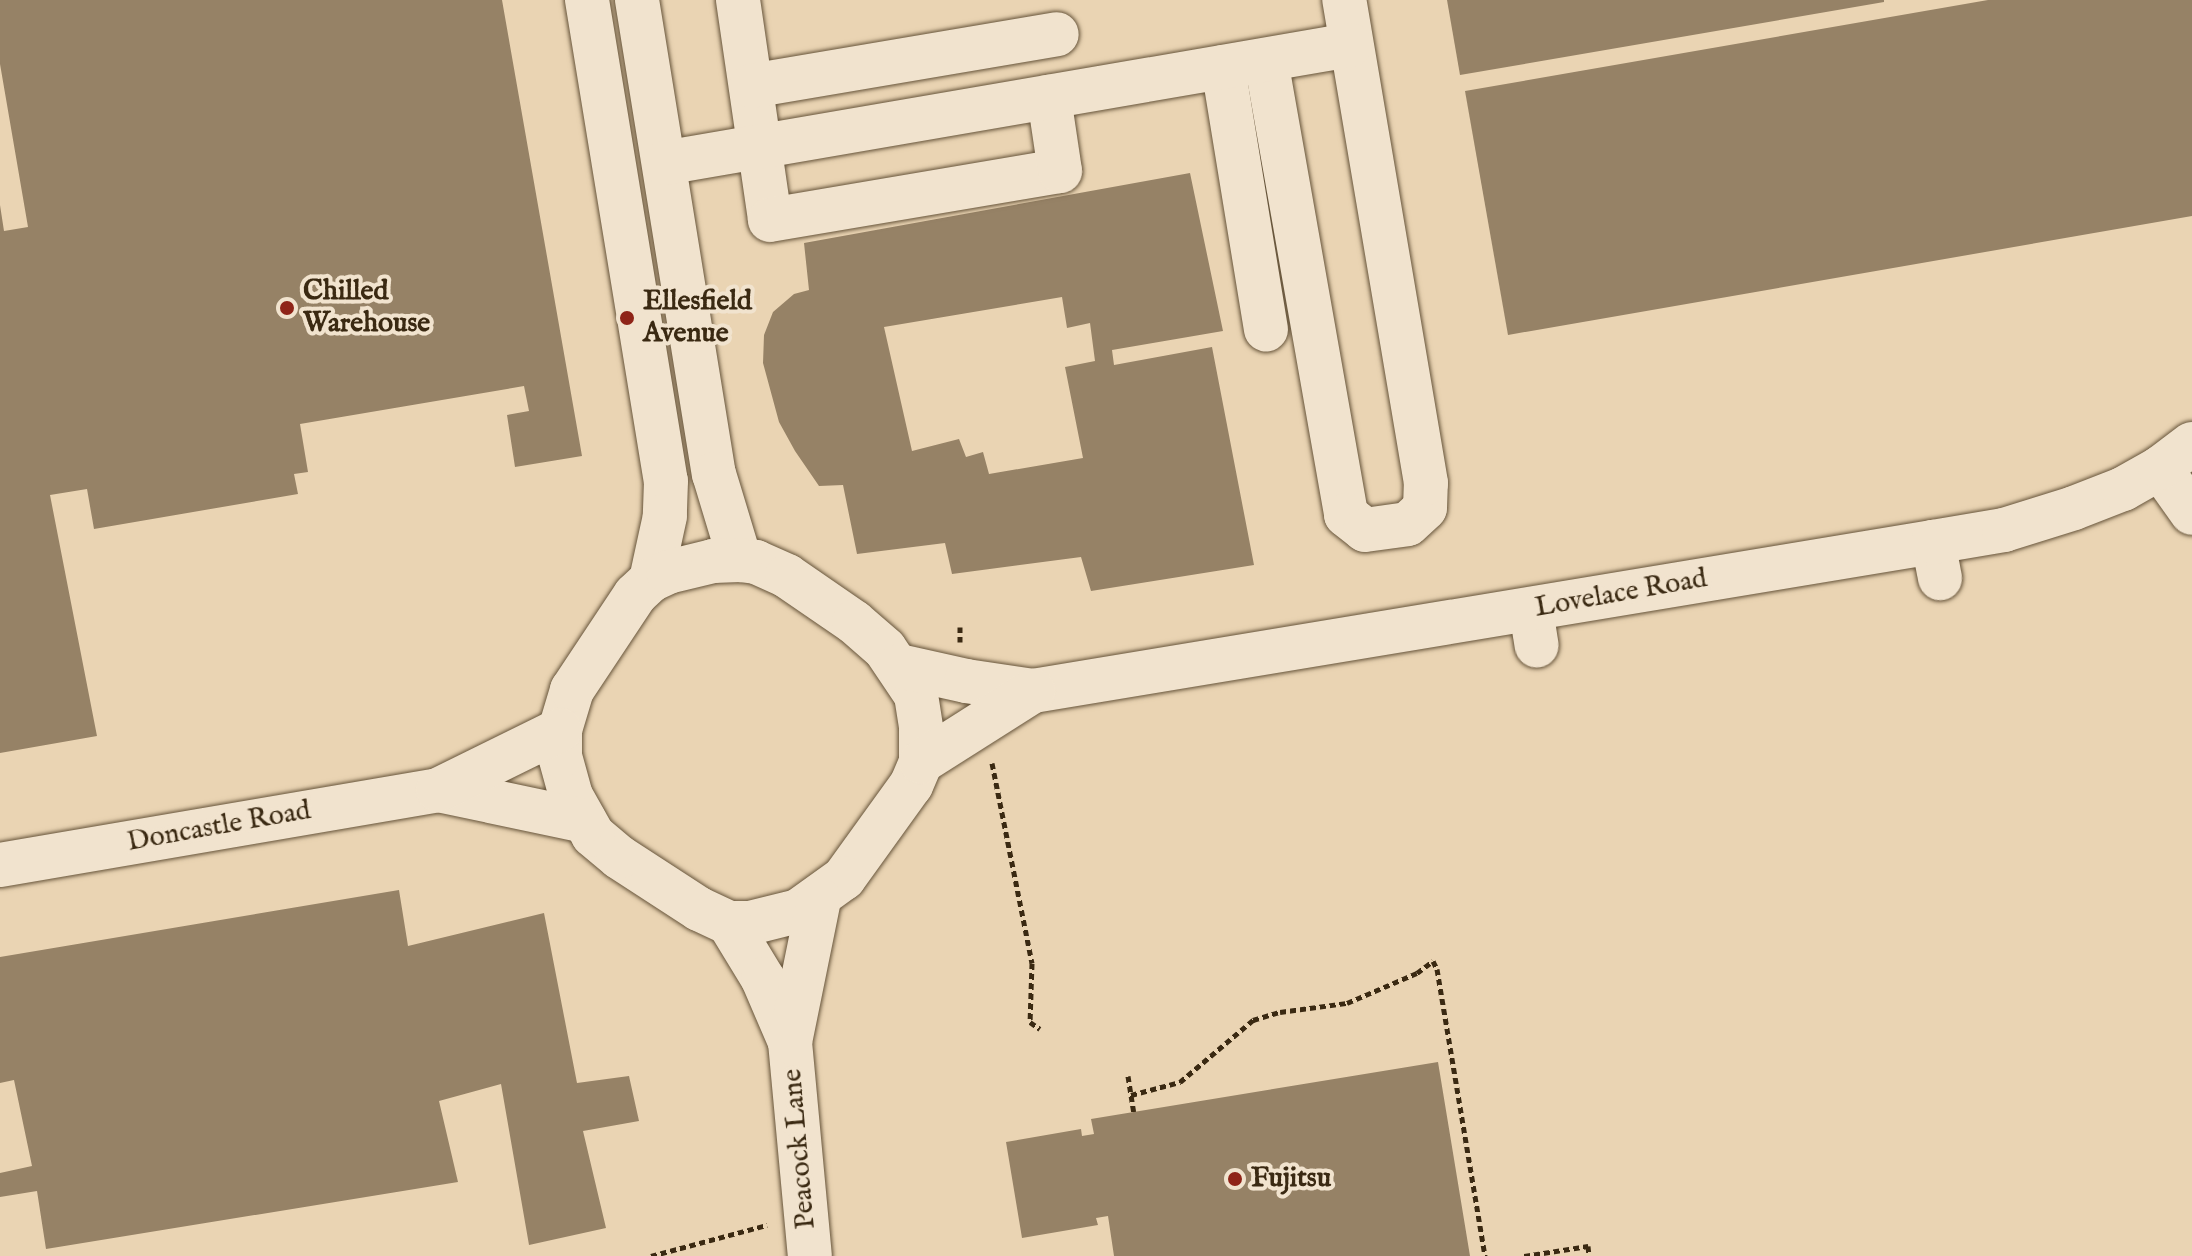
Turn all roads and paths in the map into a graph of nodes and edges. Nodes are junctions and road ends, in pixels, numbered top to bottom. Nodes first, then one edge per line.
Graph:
1 (587, 0) edge
2 (637, 0) edge
3 (738, 0) edge
4 (1344, 0) edge
5 (1054, 17) edge
6 (1350, 45) junction
7 (1266, 60) junction
8 (1223, 67) junction
9 (751, 86) junction
10 (1059, 95) junction
11 (759, 146) junction
12 (664, 163) junction
13 (1266, 330) dead end
14 (2176, 456) edge
15 (2192, 513) edge
16 (740, 560) junction
17 (651, 580) junction
18 (899, 666) junction
19 (1033, 691) junction
20 (560, 730) junction
21 (990, 753) dead end
22 (921, 762) junction
23 (438, 790) junction
24 (585, 821) junction
25 (0, 865) edge
26 (819, 899) junction
27 (729, 923) junction
28 (1040, 1029) dead end
29 (790, 1042) junction
30 (1128, 1076) dead end
31 (1131, 1095) junction
32 (1134, 1112) dead end
33 (769, 1225) dead end
34 (651, 1256) edge
35 (810, 1256) edge
36 (1485, 1256) edge
37 (1524, 1256) edge
38 (1589, 1256) edge

1 - 17 street
2 - 12 street
3 - 9 street
4 - 6 street
5 - 9 street
5 - 10 street
6 - 7 street
6 - 7 street
7 - 8 street
8 - 10 street
8 - 13 street
9 - 11 street
10 - 11 street
10 - 11 street
11 - 12 street
12 - 16 street
14 - 15 street
14 - 19 street, Lovelace Road
16 - 17 street
16 - 18 street
17 - 20 street
18 - 19 street, Lovelace Road
18 - 22 street
19 - 22 street, Lovelace Road
20 - 23 street, Doncastle Road
20 - 24 street
21 - 28 path
22 - 26 street
23 - 24 street, Doncastle Road
23 - 25 street, Doncastle Road
24 - 27 street
26 - 27 street
26 - 29 street, Peacock Lane
27 - 29 street, Peacock Lane
29 - 35 street, Peacock Lane
30 - 31 path
31 - 32 path
31 - 36 path
33 - 34 path
37 - 38 path

